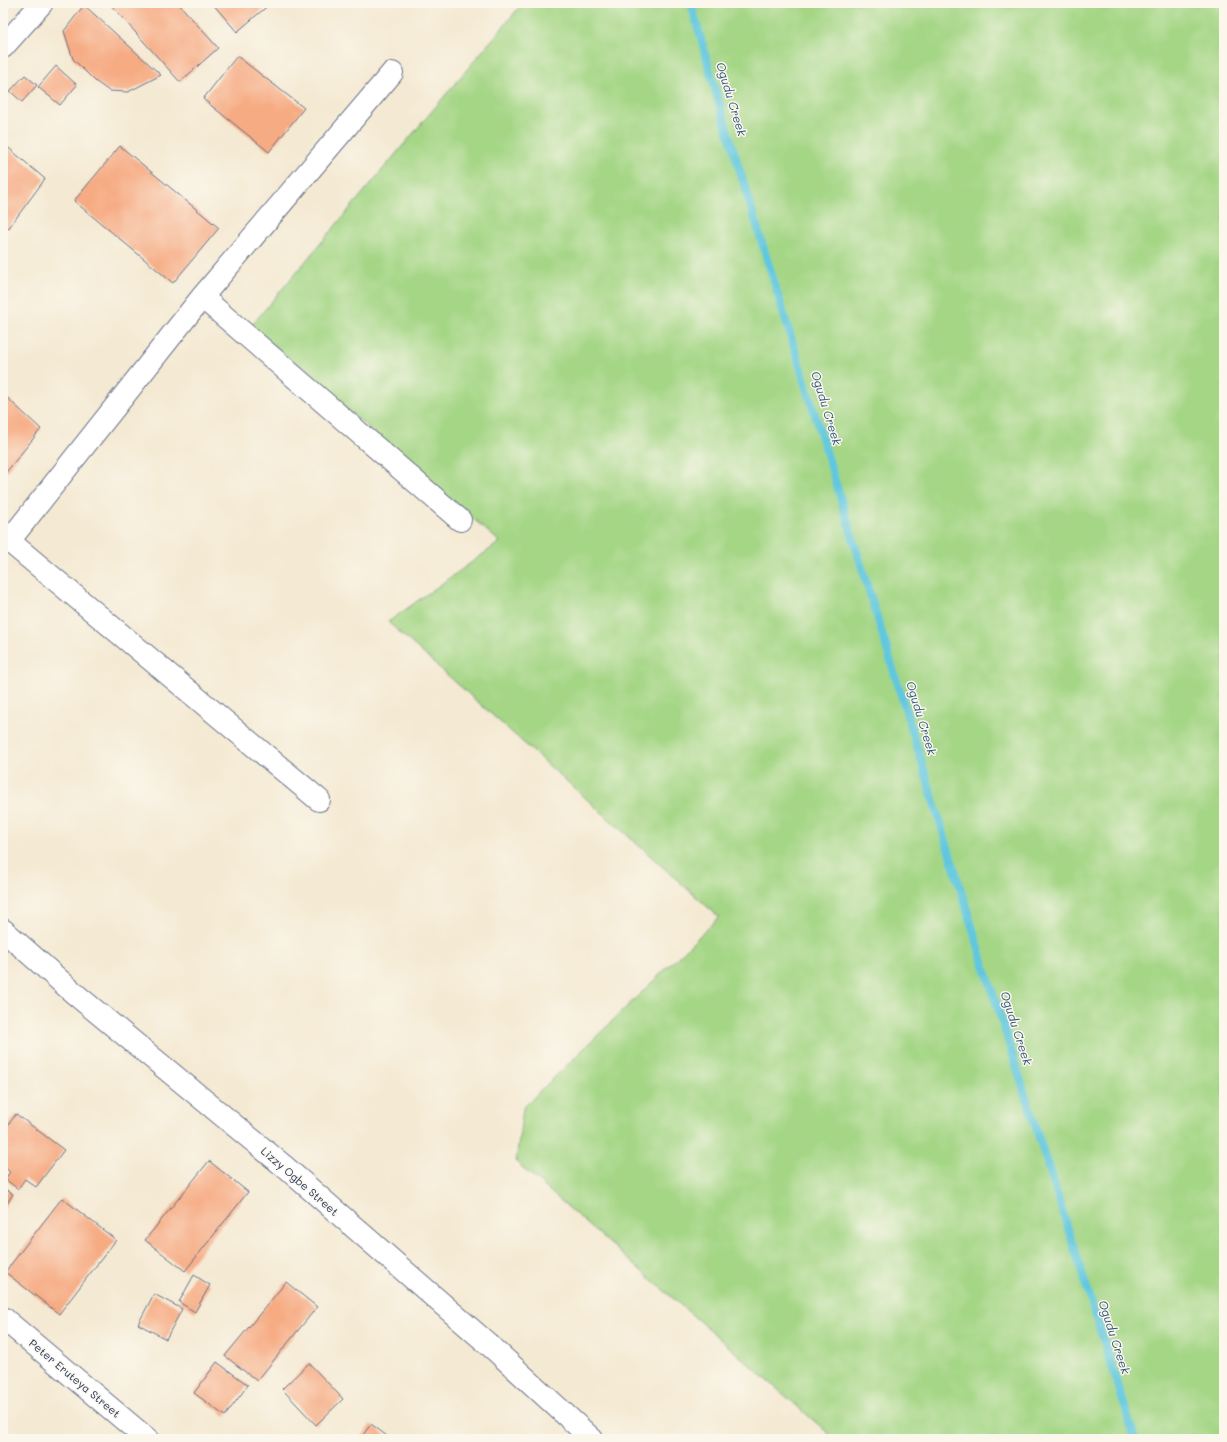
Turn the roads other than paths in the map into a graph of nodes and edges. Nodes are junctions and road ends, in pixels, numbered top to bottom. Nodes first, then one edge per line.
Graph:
1 (42, 3) edge
2 (3, 47) edge
3 (392, 73) dead end
4 (202, 298) junction
5 (460, 520) dead end
6 (6, 539) edge
7 (319, 800) dead end
8 (3, 930) edge
9 (3, 1318) edge
10 (147, 1439) edge
11 (592, 1439) edge

1 - 2 street
3 - 4 street
4 - 5 street
4 - 6 street
6 - 7 street
8 - 11 street, Lizzy Ogbe Street
9 - 10 street, Peter Eruteya Street

